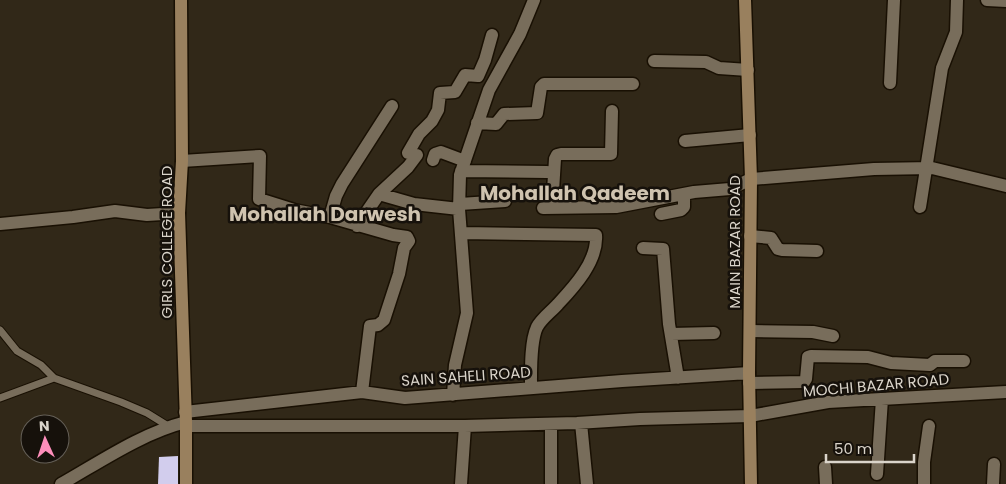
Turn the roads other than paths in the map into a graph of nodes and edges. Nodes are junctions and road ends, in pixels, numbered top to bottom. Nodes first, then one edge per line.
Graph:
1 (181, 0) edge
2 (534, 0) edge
3 (746, 0) edge
4 (894, 0) edge
5 (957, 0) edge
6 (986, 0) edge
7 (1006, 1) edge
8 (492, 35) dead end
9 (654, 61) dead end
10 (748, 70) junction
11 (890, 83) dead end
12 (633, 84) dead end
13 (392, 106) dead end
14 (612, 112) dead end
15 (477, 123) junction
16 (750, 135) junction
17 (685, 141) dead end
18 (432, 160) dead end
19 (182, 161) junction
20 (463, 166) junction
21 (926, 168) junction
22 (547, 172) dead end
23 (751, 179) junction
24 (1006, 186) edge
25 (379, 194) junction
26 (684, 194) junction
27 (505, 202) dead end
28 (459, 207) junction
29 (920, 207) dead end
30 (179, 213) junction
31 (661, 214) dead end
32 (330, 218) junction
33 (0, 224) edge
34 (357, 226) junction
35 (462, 233) junction
36 (750, 236) junction
37 (643, 248) dead end
38 (817, 252) dead end
39 (0, 330) edge
40 (750, 331) junction
41 (714, 333) dead end
42 (671, 334) junction
43 (833, 336) dead end
44 (964, 361) dead end
45 (54, 378) junction
46 (678, 378) junction
47 (749, 378) junction
48 (531, 388) junction
49 (362, 392) junction
50 (1006, 392) edge
51 (453, 395) junction
52 (0, 398) edge
53 (882, 399) junction
54 (750, 416) junction
55 (186, 420) junction
56 (581, 423) junction
57 (551, 424) junction
58 (168, 426) junction
59 (465, 426) junction
60 (929, 426) dead end
61 (994, 464) dead end
62 (825, 467) dead end
63 (877, 474) dead end
64 (61, 484) edge
65 (186, 484) edge
66 (461, 484) edge
67 (551, 484) edge
68 (586, 484) edge
69 (751, 484) edge
70 (826, 484) edge
71 (924, 484) edge
72 (993, 484) edge

1 - 19 main road, GIRLS COLLEGE ROAD
2 - 15 street
3 - 10 main road, MAIN BAZAR ROAD
4 - 11 street
5 - 21 street
6 - 7 street
8 - 25 street
9 - 10 street
10 - 16 main road, MAIN BAZAR ROAD
12 - 15 street
13 - 32 street
14 - 26 street
15 - 20 street
16 - 17 street
16 - 23 main road, MAIN BAZAR ROAD
18 - 20 street
19 - 30 main road, GIRLS COLLEGE ROAD
19 - 32 street
20 - 22 street
20 - 28 street
21 - 23 street
21 - 24 street
21 - 29 street
23 - 26 street
23 - 36 main road, MAIN BAZAR ROAD
25 - 28 street
25 - 34 street
26 - 31 street
27 - 28 street
28 - 35 street
30 - 33 street
30 - 55 main road, GIRLS COLLEGE ROAD
32 - 34 street
34 - 49 street
35 - 48 street
35 - 51 street
36 - 38 street
36 - 40 main road, MAIN BAZAR ROAD
37 - 42 street
39 - 45 lane
40 - 43 street
40 - 47 main road, MAIN BAZAR ROAD
41 - 42 street
42 - 46 street
44 - 47 street, SAIN SAHELI ROAD
45 - 52 lane
45 - 58 lane
46 - 47 street, SAIN SAHELI ROAD
46 - 48 street, SAIN SAHELI ROAD
47 - 54 main road, MAIN BAZAR ROAD
48 - 51 street, SAIN SAHELI ROAD
49 - 51 street, SAIN SAHELI ROAD
49 - 55 street, SAIN SAHELI ROAD
50 - 53 street, MOCHI BAZAR ROAD
53 - 54 street, MOCHI BAZAR ROAD
53 - 63 street
54 - 56 street
54 - 69 main road, MAIN BAZAR ROAD
55 - 58 street
55 - 59 street
55 - 65 main road, GIRLS COLLEGE ROAD
56 - 57 street
56 - 68 street
57 - 59 street
57 - 67 street
58 - 64 street
59 - 66 street
60 - 71 street
61 - 72 street
62 - 70 street

